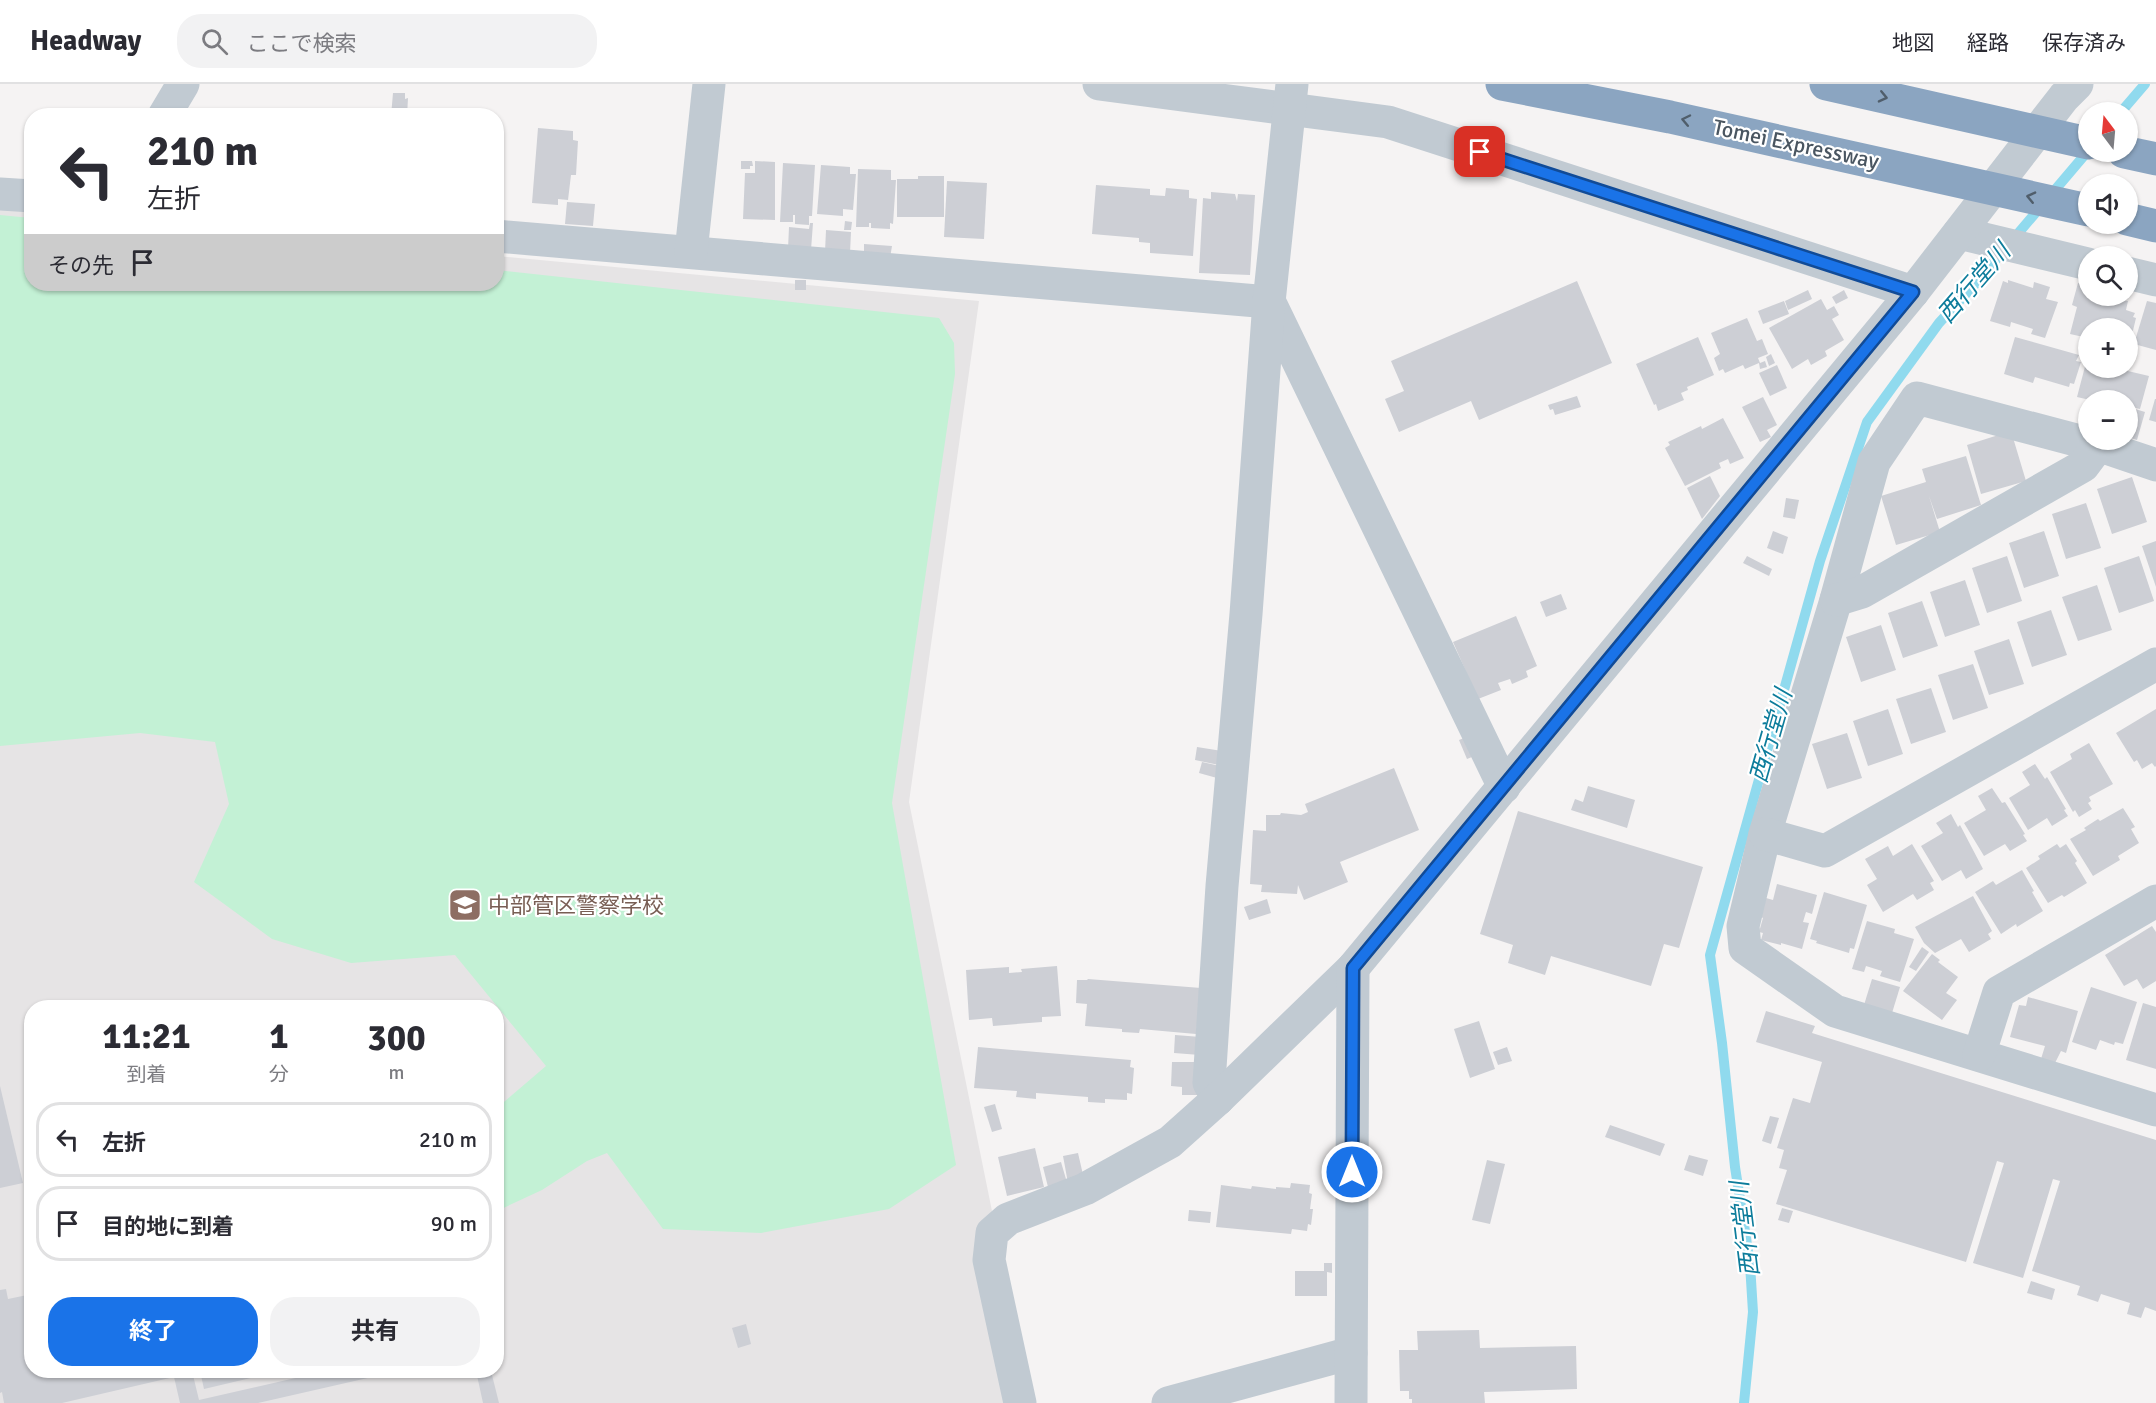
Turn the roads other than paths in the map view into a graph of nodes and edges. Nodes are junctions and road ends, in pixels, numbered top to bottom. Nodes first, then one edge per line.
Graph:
1 (183, 84) edge
2 (709, 84) edge
3 (1099, 84) edge
4 (1292, 84) edge
5 (1502, 84) edge
6 (1826, 84) edge
7 (2077, 84) edge
8 (169, 108) edge
9 (2078, 141) edge
10 (2138, 155) edge
11 (2156, 159) edge
12 (0, 194) edge
13 (24, 196) edge
14 (2078, 208) edge
15 (2138, 222) edge
16 (2156, 226) edge
17 (504, 237) edge
18 (1973, 237) junction
19 (691, 252) junction
20 (2078, 262) edge
21 (2138, 276) edge
22 (2156, 280) edge
23 (1913, 292) junction
24 (1269, 302) junction
25 (2078, 442) edge
26 (2096, 450) edge
27 (2108, 450) edge
28 (2156, 465) edge
29 (1836, 600) junction
30 (2156, 664) edge
31 (1504, 787) junction
32 (1765, 834) junction
33 (2156, 901) edge
34 (1353, 968) junction
35 (1979, 1055) junction
36 (1218, 1099) junction
37 (2156, 1110) edge
38 (1352, 1353) junction
39 (1020, 1403) edge
40 (1168, 1403) edge
41 (1351, 1403) edge

1 - 8 street
2 - 19 street
3 - 23 street
4 - 24 street
14 -> 5 highway, Tomei Expressway
6 -> 9 highway
7 - 18 street
10 - 11 highway
12 - 13 street
15 - 16 highway
17 - 19 street
18 - 20 street
18 - 23 street
19 - 24 street
21 - 22 street
23 - 31 street
24 - 31 street
24 - 36 street
25 - 29 street
26 - 29 street
27 - 28 street
29 - 32 street
30 - 32 street
31 - 34 street
32 - 35 street
33 - 35 street
34 - 36 street
34 - 38 street
35 - 37 street
36 - 39 street
38 - 40 street
38 - 41 street

